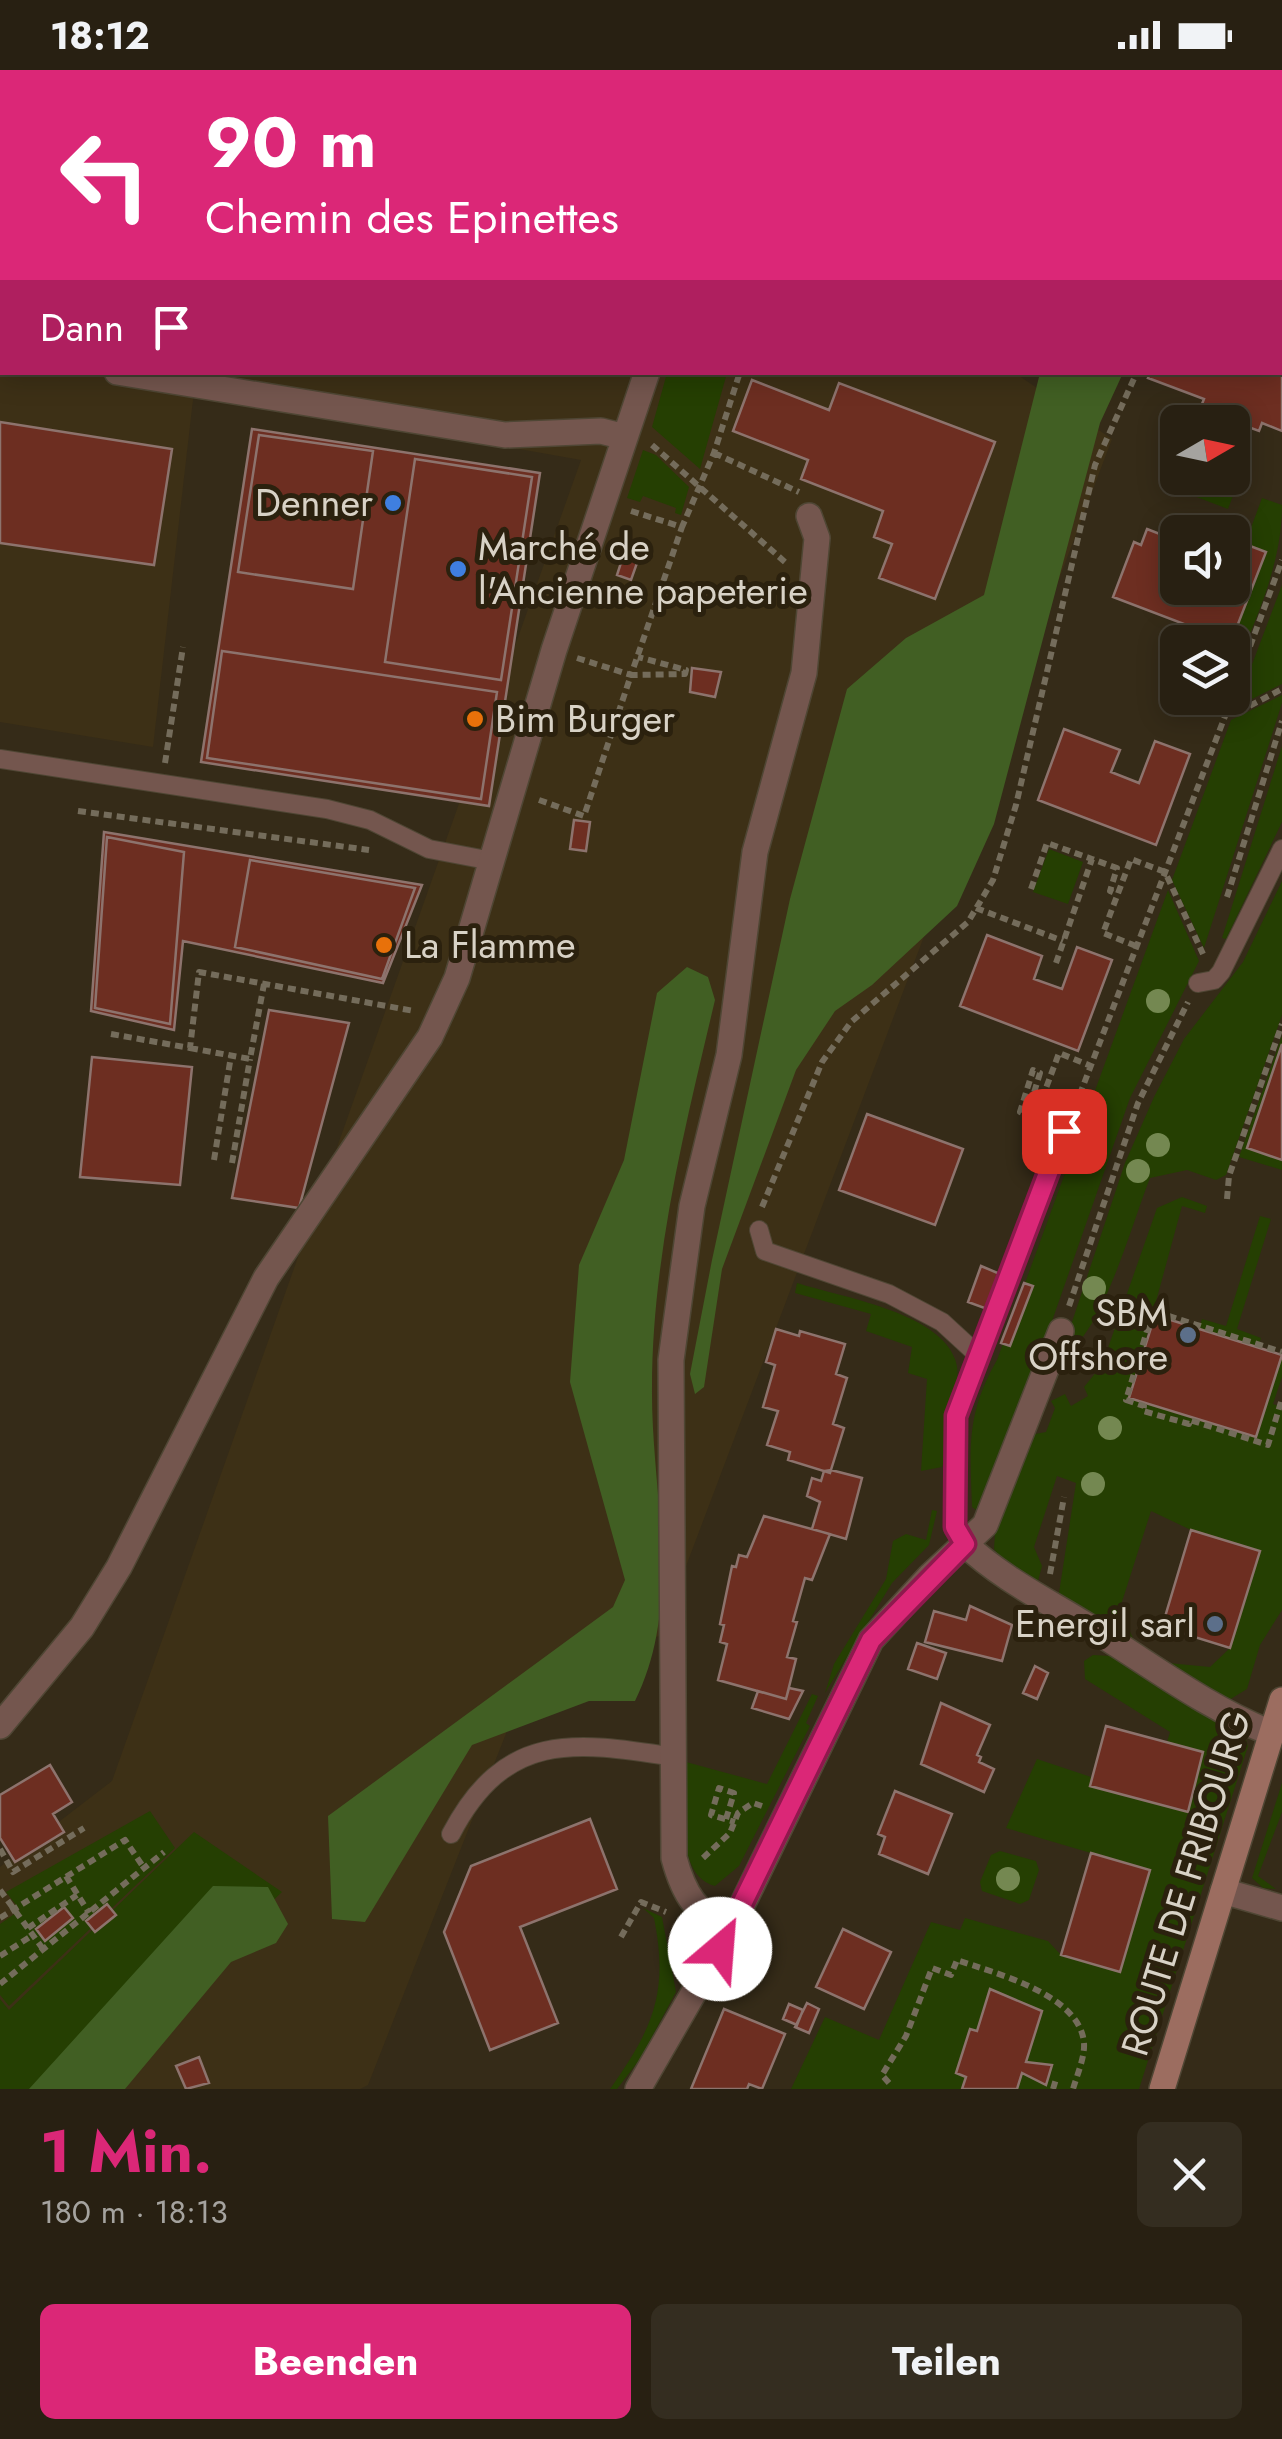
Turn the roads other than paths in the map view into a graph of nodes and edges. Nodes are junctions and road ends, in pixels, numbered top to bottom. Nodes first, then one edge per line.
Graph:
1 (135, 375) edge
2 (646, 375) edge
3 (625, 436) junction
4 (809, 516) road end
5 (0, 759) edge
6 (1282, 849) edge
7 (492, 861) junction
8 (1198, 984) road end
9 (1065, 1128) road end
10 (759, 1230) road end
11 (1061, 1331) road end
12 (979, 1356) junction
13 (965, 1544) junction
14 (1282, 1700) edge
15 (0, 1726) edge
16 (1271, 1733) junction
17 (674, 1757) junction
18 (452, 1834) dead end
19 (1224, 1891) junction
20 (1282, 1908) edge
21 (730, 1930) junction
22 (638, 2089) edge
23 (1162, 2089) edge

1 - 3 street
2 - 3 street
3 - 7 street
4 - 17 street
5 - 7 lane
6 - 8 lane
7 - 15 street
9 - 12 lane
10 - 12 lane
11 - 13 street
12 - 13 lane
13 - 16 street
13 - 21 street
14 - 16 main road, ROUTE DE FRIBOURG
16 - 19 main road, ROUTE DE FRIBOURG
17 - 18 lane
17 - 21 street
19 - 20 street
19 - 23 main road, ROUTE DE FRIBOURG
21 - 22 street

